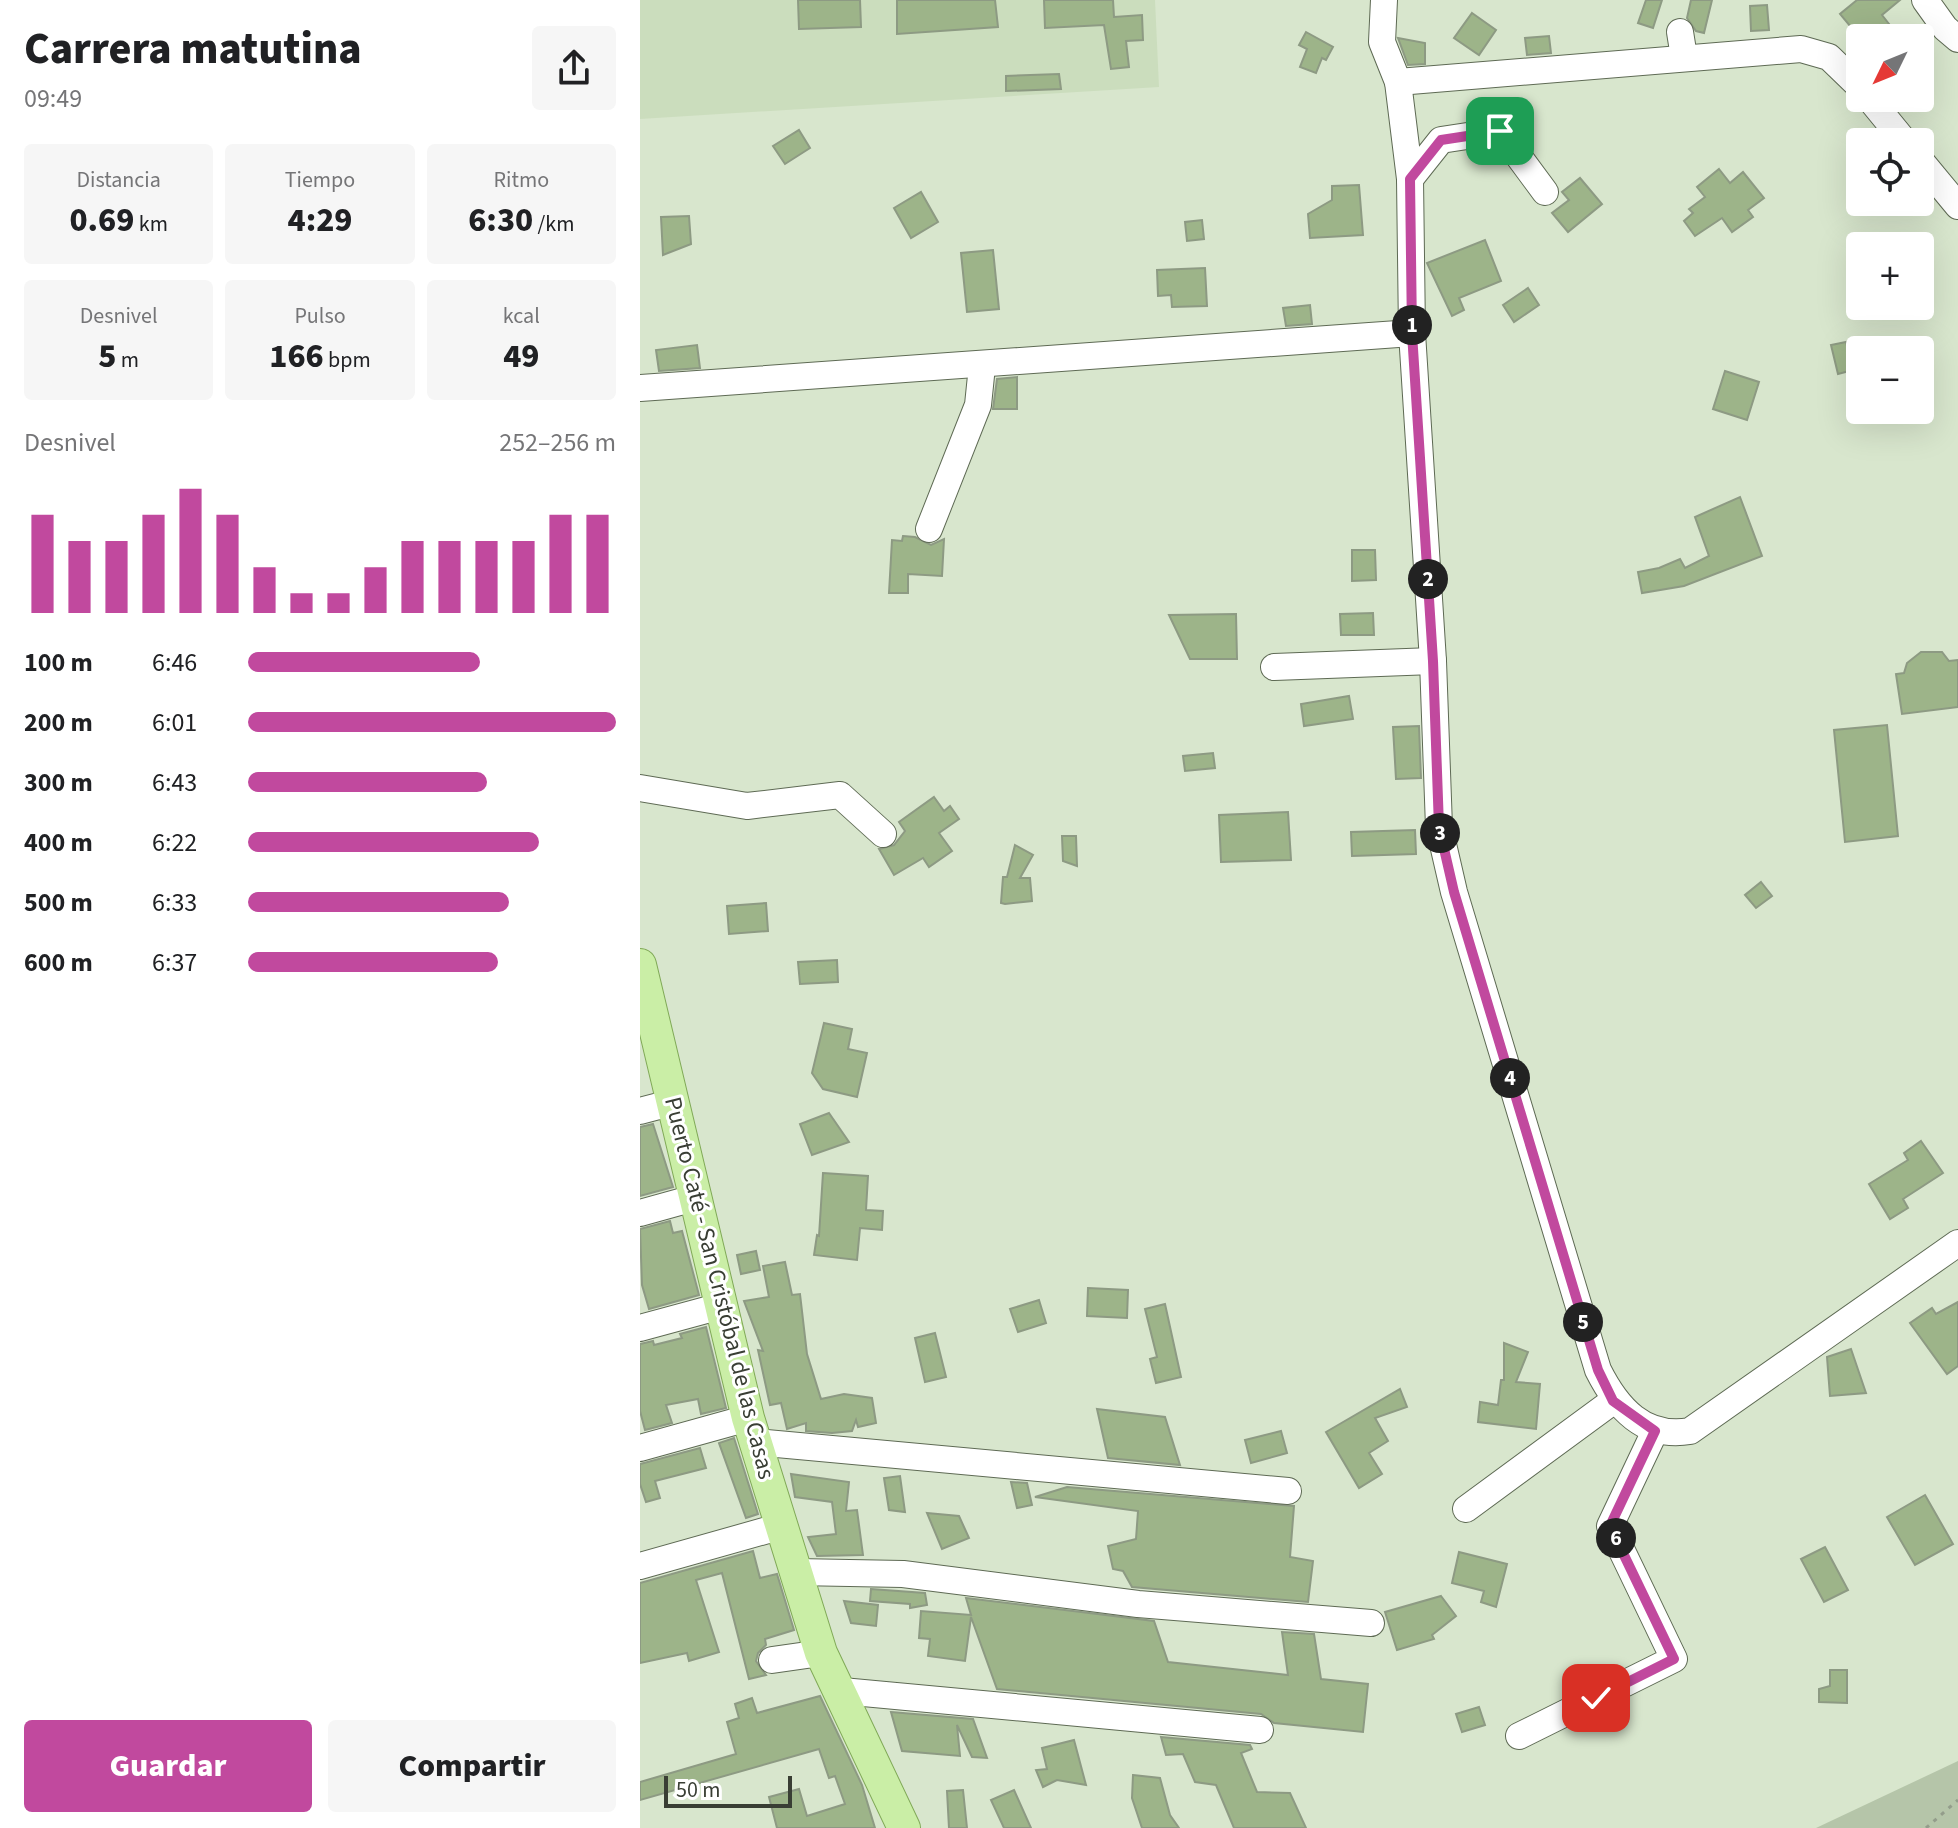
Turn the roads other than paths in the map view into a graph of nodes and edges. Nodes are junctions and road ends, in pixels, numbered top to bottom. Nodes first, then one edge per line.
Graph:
1 (1384, 0) edge
2 (1925, 0) edge
3 (1952, 20) edge
4 (1846, 73) edge
5 (1398, 82) junction
6 (1880, 112) edge
7 (1894, 128) edge
8 (1934, 177) edge
9 (1410, 179) junction
10 (1545, 192) dead end
11 (1958, 206) edge
12 (1412, 333) junction
13 (982, 366) junction
14 (640, 388) edge
15 (929, 529) dead end
16 (1433, 661) junction
17 (1274, 667) dead end
18 (640, 788) edge
19 (883, 834) dead end
20 (640, 965) edge
21 (646, 1018) edge
22 (674, 1102) junction
23 (640, 1111) edge
24 (694, 1198) junction
25 (640, 1213) edge
26 (1958, 1243) edge
27 (721, 1306) junction
28 (640, 1328) edge
29 (1613, 1401) junction
30 (752, 1430) junction
31 (1655, 1431) junction
32 (640, 1448) edge
33 (1288, 1491) dead end
34 (1466, 1509) dead end
35 (782, 1526) junction
36 (640, 1566) edge
37 (796, 1572) junction
38 (1371, 1623) dead end
39 (821, 1653) junction
40 (772, 1660) dead end
41 (842, 1691) junction
42 (1260, 1730) dead end
43 (1519, 1736) dead end
44 (904, 1828) edge

1 - 5 street
2 - 3 street
4 - 5 street
5 - 9 street
6 - 7 street
8 - 11 street
9 - 10 street
9 - 12 street
12 - 13 street
12 - 16 street
13 - 14 street
13 - 15 street
16 - 17 street
16 - 29 street
18 - 19 street
20 - 21 main road, Puerto Caté - San Cristóbal de las Casas
21 - 22 main road, Puerto Caté - San Cristóbal de las Casas
22 - 23 street
22 - 24 main road, Puerto Caté - San Cristóbal de las Casas
24 - 25 street
24 - 27 main road, Puerto Caté - San Cristóbal de las Casas
26 - 31 street
27 - 28 street
27 - 30 main road, Puerto Caté - San Cristóbal de las Casas
29 - 31 street
29 - 34 street
30 - 32 street
30 - 33 street
30 - 35 main road, Puerto Caté - San Cristóbal de las Casas
31 - 43 street
35 - 36 street
35 - 37 main road, Puerto Caté - San Cristóbal de las Casas
37 - 38 street
37 - 39 main road, Puerto Caté - San Cristóbal de las Casas
39 - 40 street
39 - 41 main road, Puerto Caté - San Cristóbal de las Casas
41 - 42 street
41 - 44 main road, Puerto Caté - San Cristóbal de las Casas

